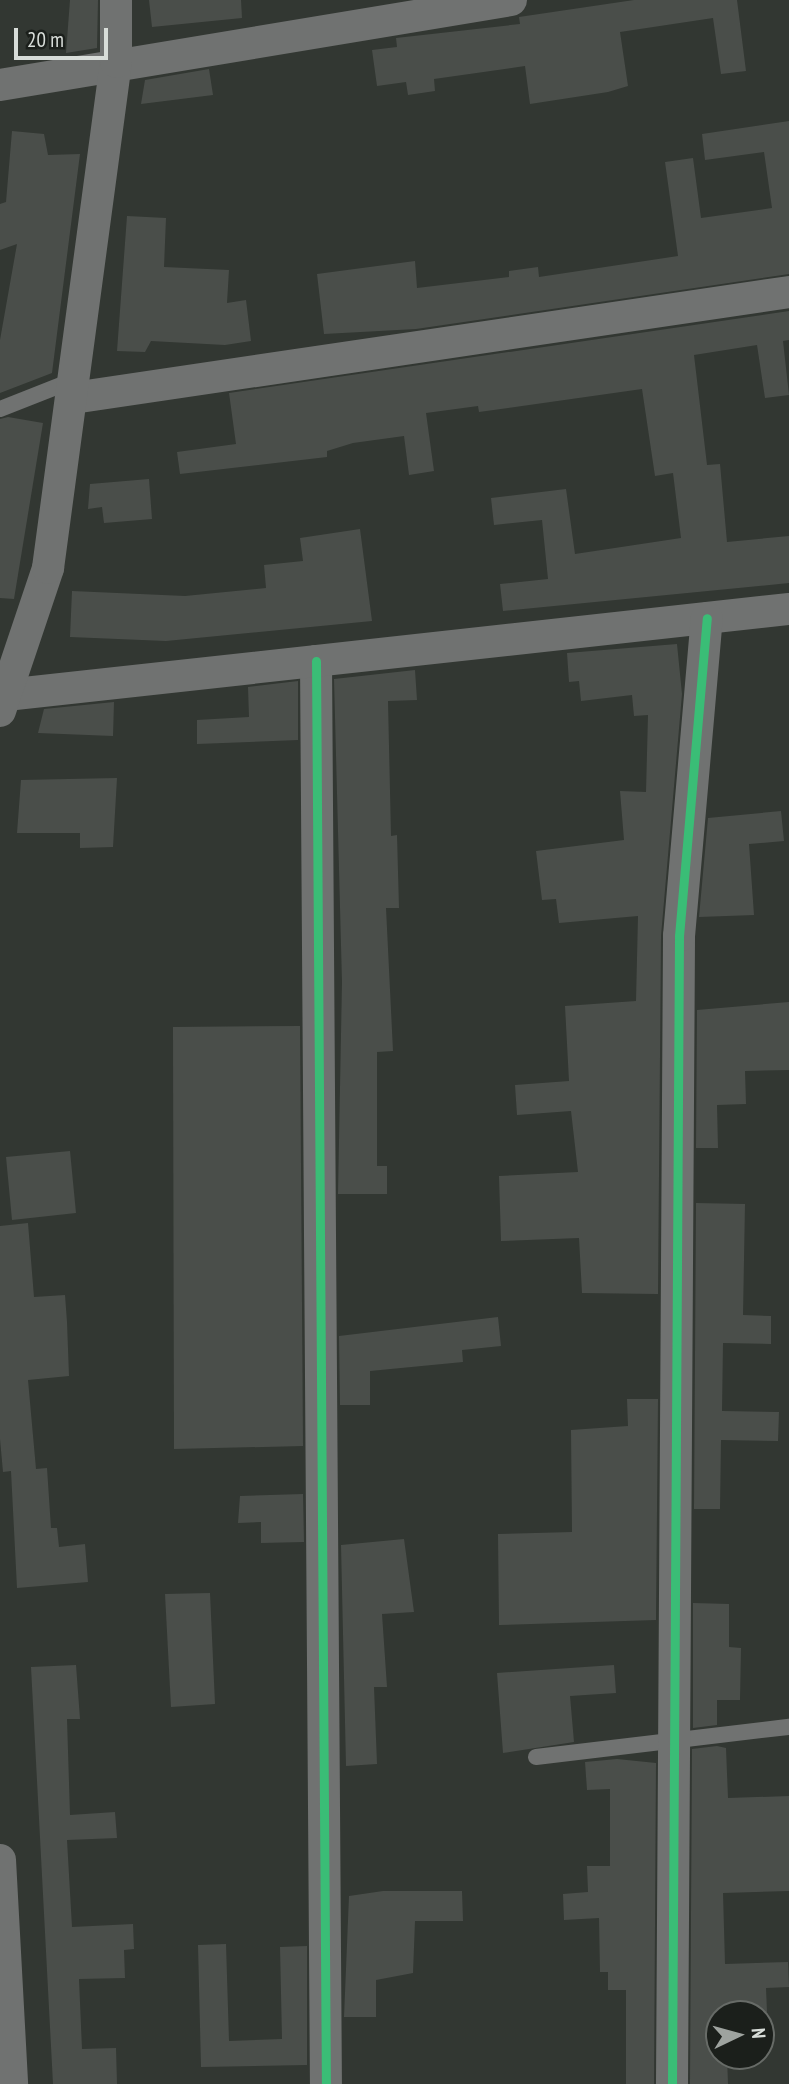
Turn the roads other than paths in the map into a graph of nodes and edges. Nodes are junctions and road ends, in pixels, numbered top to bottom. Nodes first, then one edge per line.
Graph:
1 (116, 0) edge
2 (511, 0) edge
3 (116, 62) junction
4 (0, 85) edge
5 (789, 292) edge
6 (75, 389) junction
7 (0, 409) edge
8 (789, 609) edge
9 (707, 618) junction
10 (316, 661) junction
11 (3, 704) edge
12 (789, 1727) edge
13 (674, 1744) junction
14 (536, 1757) dead end
15 (0, 1860) edge
16 (12, 2084) edge
17 (326, 2084) edge
18 (672, 2084) edge

1 - 3 street
2 - 3 street
3 - 4 street
3 - 6 street
5 - 6 street
6 - 7 lane
6 - 11 street
8 - 9 street
9 - 10 street
9 - 13 street
10 - 11 street
10 - 17 street
12 - 13 lane
13 - 14 lane
13 - 18 street
15 - 16 street

